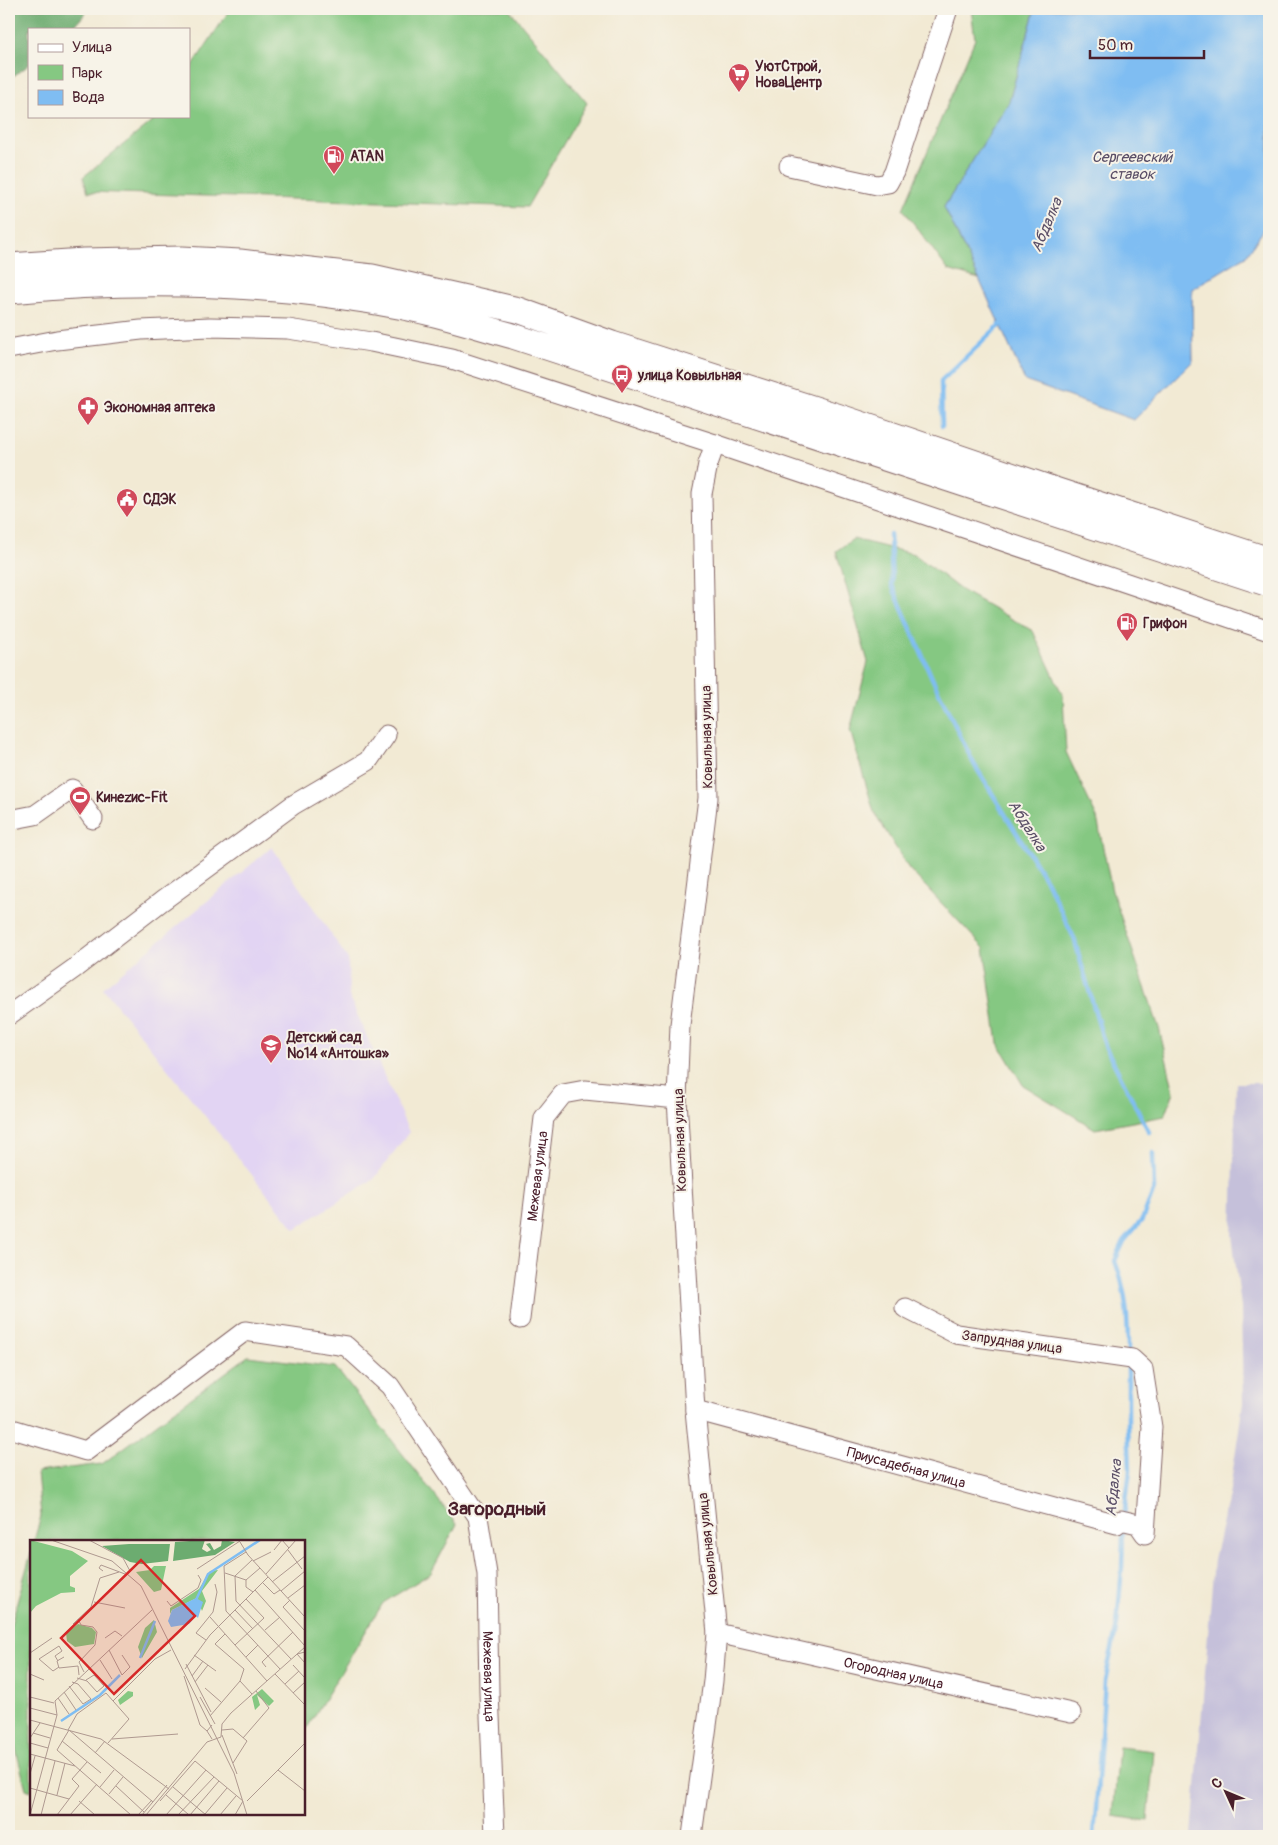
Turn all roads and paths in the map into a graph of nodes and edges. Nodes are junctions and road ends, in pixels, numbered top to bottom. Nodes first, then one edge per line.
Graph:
1 (948, 9) edge
2 (789, 166) dead end
3 (9, 254) edge
4 (84, 261) junction
5 (9, 266) edge
6 (9, 291) edge
7 (9, 349) edge
8 (715, 444) junction
9 (1269, 560) edge
10 (1269, 584) edge
11 (1269, 631) edge
12 (386, 735) dead end
13 (93, 819) dead end
14 (9, 820) edge
15 (9, 1014) edge
16 (677, 1099) junction
17 (905, 1308) dead end
18 (520, 1319) dead end
19 (695, 1410) junction
20 (9, 1428) edge
21 (1125, 1523) joint
22 (717, 1633) junction
23 (1071, 1713) dead end
24 (496, 1836) edge
25 (692, 1836) edge

1 - 2 street
3 - 4 main road
4 - 5 main road
4 - 9 main road
6 - 10 main road
7 - 8 street
8 - 11 street
8 - 16 street, Ковыльная улица
12 - 15 street
13 - 14 street
16 - 18 street, Межевая улица
16 - 19 street, Ковыльная улица
17 - 21 street, Запрудная улица
19 - 21 street, Приусадебная улица
19 - 22 street, Ковыльная улица
20 - 24 street, Межевая улица
22 - 23 street, Огородная улица
22 - 25 street, Ковыльная улица

